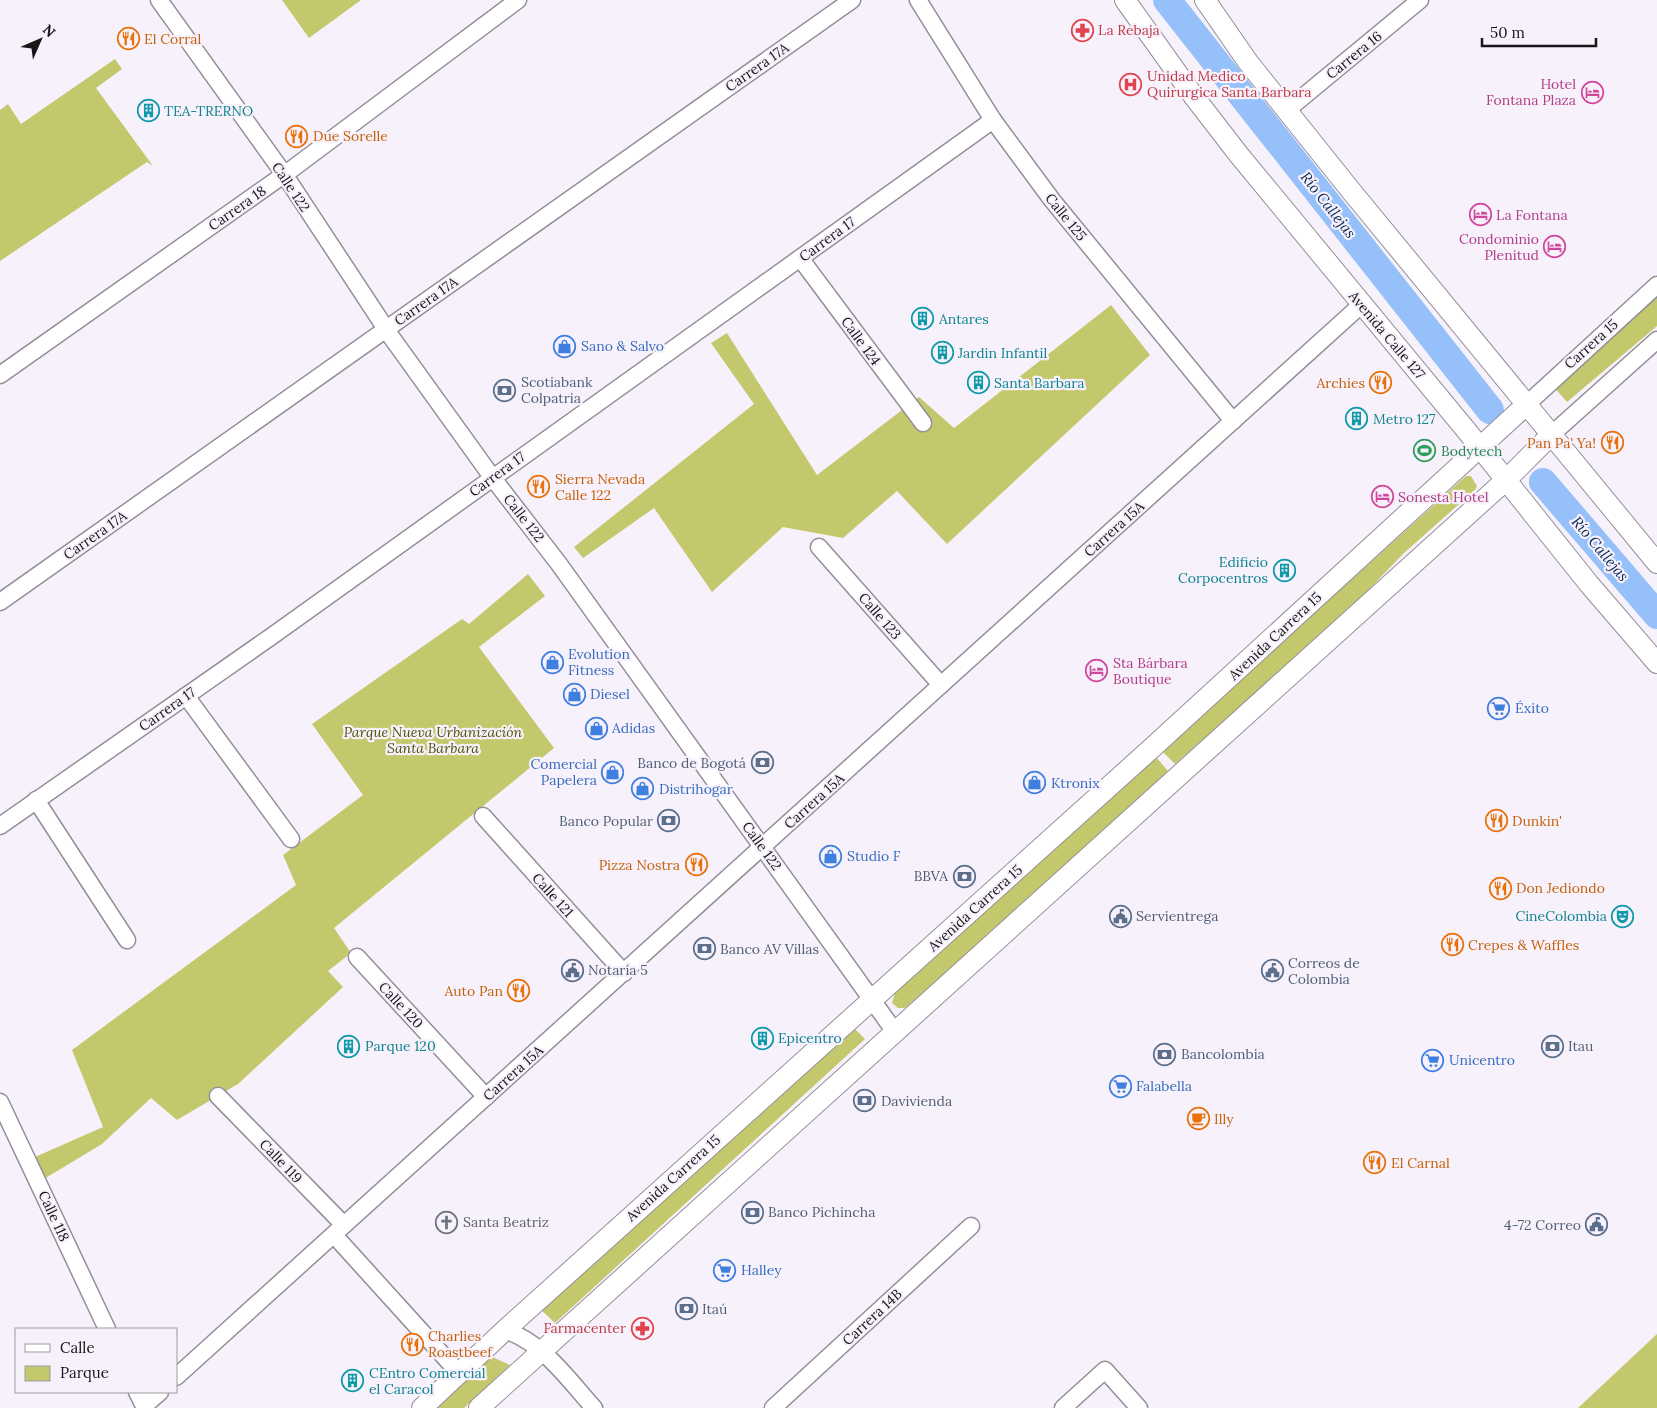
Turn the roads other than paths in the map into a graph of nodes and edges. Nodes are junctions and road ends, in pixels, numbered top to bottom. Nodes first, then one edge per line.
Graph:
1 (159, 0) edge
2 (518, 0) edge
3 (852, 0) edge
4 (918, 0) edge
5 (1125, 0) edge
6 (1205, 0) edge
7 (1420, 0) edge
8 (1287, 110) junction
9 (993, 120) junction
10 (284, 174) junction
11 (800, 258) junction
12 (1657, 285) edge
13 (1362, 305) junction
14 (386, 329) junction
15 (1657, 340) edge
16 (0, 375) edge
17 (1526, 405) junction
18 (1233, 421) junction
19 (923, 423) dead end
20 (1551, 435) junction
21 (1480, 448) junction
22 (492, 477) junction
23 (1506, 480) junction
24 (819, 547) dead end
25 (1657, 563) edge
26 (0, 602) edge
27 (1657, 662) edge
28 (941, 686) junction
29 (186, 696) junction
30 (36, 800) junction
31 (482, 816) dead end
32 (0, 826) edge
33 (291, 839) dead end
34 (763, 846) junction
35 (127, 940) dead end
36 (357, 957) dead end
37 (624, 973) junction
38 (873, 1000) junction
39 (895, 1032) junction
40 (218, 1096) dead end
41 (486, 1097) junction
42 (0, 1102) edge
43 (971, 1226) dead end
44 (339, 1230) junction
45 (107, 1328) edge
46 (505, 1330) junction
47 (542, 1350) junction
48 (459, 1373) junction
49 (178, 1375) edge
50 (158, 1393) edge
51 (142, 1402) edge
52 (422, 1408) edge
53 (479, 1408) edge
54 (594, 1408) edge
55 (774, 1408) edge
56 (1063, 1408) edge
57 (1139, 1408) edge

1 - 10 street, Calle 122
2 - 10 street, Carrera 18
3 - 14 street, Carrera 17A
4 - 9 street, Calle 125
5 - 13 main road, Avenida Calle 127
6 - 8 main road
7 - 8 street, Carrera 16
8 - 17 main road
9 - 11 street, Carrera 17
9 - 18 street, Calle 125
10 - 14 street, Calle 122
10 - 16 street, Carrera 18
11 - 19 street, Calle 124
11 - 22 street, Carrera 17
12 - 17 street, Carrera 15
13 - 18 street, Carrera 15A
13 - 21 main road, Avenida Calle 127
14 - 22 street, Calle 122
14 - 26 street, Carrera 17A
15 - 20 street
17 - 20 main road
17 - 21 main road, Avenida Carrera 15
18 - 28 street, Carrera 15A
20 - 23 main road
20 - 25 main road
21 - 23 main road, Avenida Calle 127
21 - 38 main road, Avenida Carrera 15
22 - 29 street, Carrera 17
22 - 34 street, Calle 122
23 - 27 main road, Avenida Calle 127
23 - 39 main road
24 - 28 street, Calle 123
28 - 34 street, Carrera 15A
29 - 30 street, Carrera 17
29 - 33 street
30 - 32 street, Carrera 17
30 - 35 street
31 - 37 street, Calle 121
34 - 37 street, Carrera 15A
34 - 38 street, Calle 122
36 - 41 street, Calle 120
37 - 41 street, Carrera 15A
38 - 39 street, Calle 122
38 - 46 main road, Avenida Carrera 15
39 - 47 main road
40 - 44 street, Calle 119
41 - 44 street, Carrera 15A
42 - 45 street, Calle 118
43 - 55 street, Carrera 14B
44 - 48 street, Calle 119
44 - 49 street, Carrera 15A
46 - 47 street
46 - 48 main road, Avenida Carrera 15
47 - 53 main road
47 - 54 street
48 - 52 main road, Avenida Carrera 15
50 - 51 street
56 - 57 street

